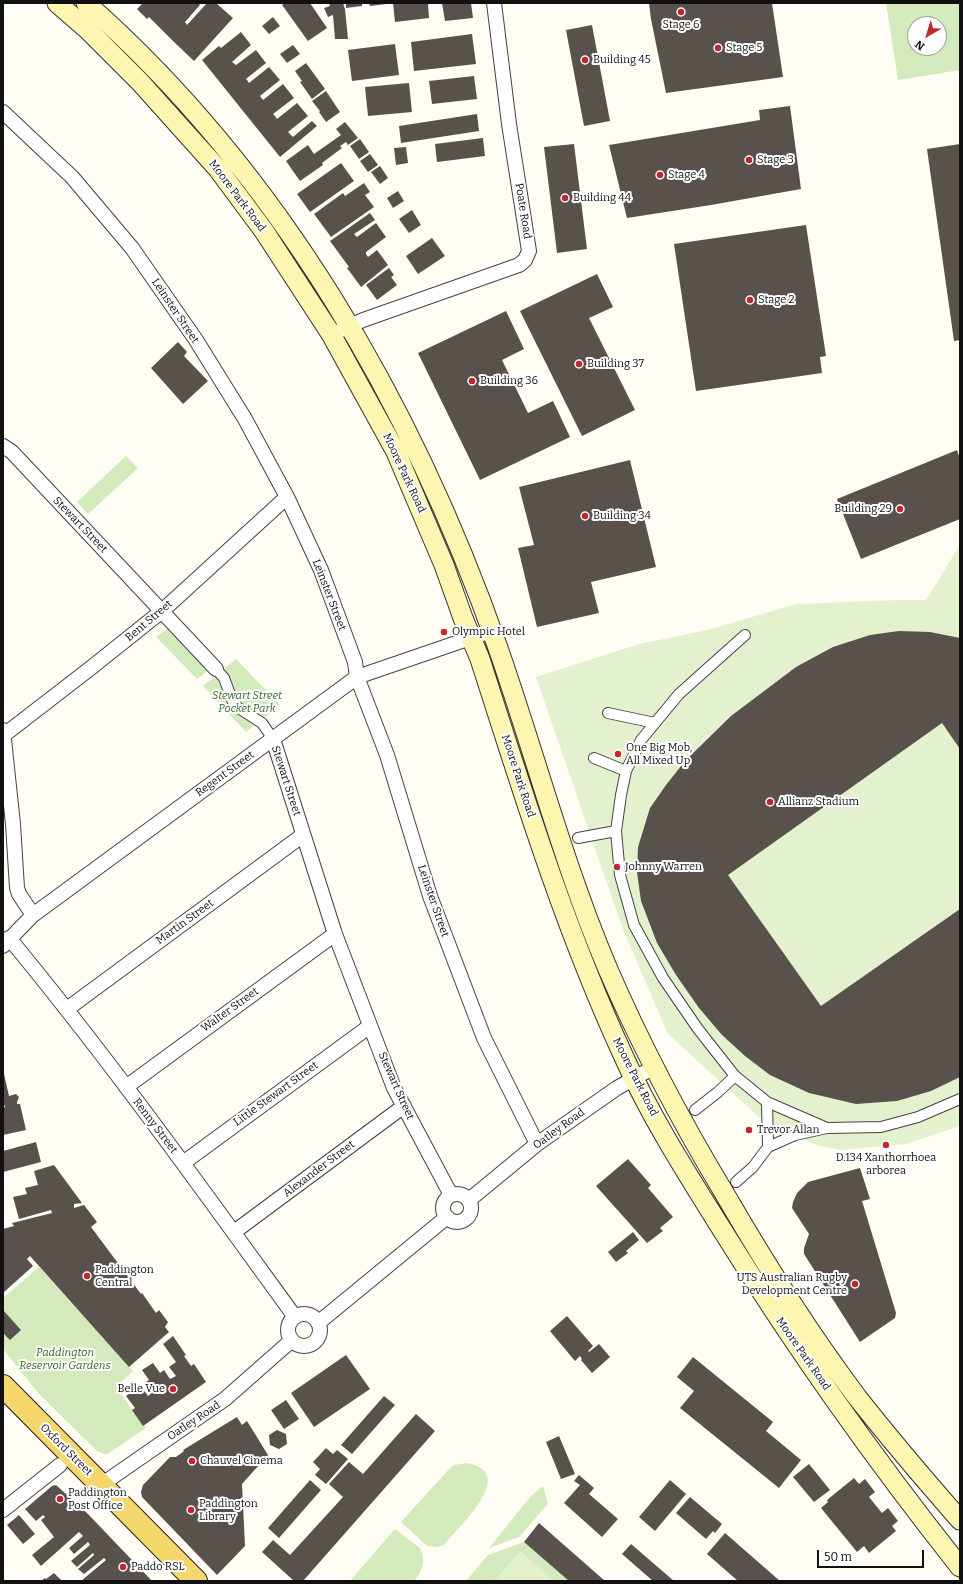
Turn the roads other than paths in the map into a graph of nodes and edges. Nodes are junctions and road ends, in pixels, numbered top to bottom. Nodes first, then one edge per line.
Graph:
1 (57, 3) edge
2 (86, 3) edge
3 (494, 3) edge
4 (3, 112) edge
5 (349, 326) junction
6 (331, 334) junction
7 (3, 446) edge
8 (288, 497) junction
9 (162, 611) junction
10 (491, 631) junction
11 (745, 635) dead end
12 (471, 638) junction
13 (216, 669) joint
14 (357, 677) junction
15 (608, 713) dead end
16 (655, 722) junction
17 (3, 730) edge
18 (4, 735) edge
19 (273, 739) junction
20 (594, 758) dead end
21 (626, 771) junction
22 (616, 831) junction
23 (303, 835) junction
24 (578, 838) dead end
25 (33, 915) junction
26 (335, 934) junction
27 (6, 942) edge
28 (67, 1008) junction
29 (370, 1026) junction
30 (654, 1067) junction
31 (735, 1076) junction
32 (634, 1078) junction
33 (126, 1087) junction
34 (960, 1099) edge
35 (767, 1102) junction
36 (404, 1106) junction
37 (695, 1110) dead end
38 (827, 1128) junction
39 (537, 1144) junction
40 (768, 1147) junction
41 (183, 1163) junction
42 (736, 1182) dead end
43 (451, 1196) junction
44 (469, 1200) junction
45 (447, 1217) junction
46 (234, 1232) junction
47 (295, 1317) junction
48 (318, 1323) junction
49 (292, 1340) junction
50 (822, 1348) junction
51 (805, 1357) junction
52 (3, 1392) edge
53 (876, 1458) junction
54 (60, 1464) junction
55 (95, 1490) junction
56 (3, 1510) edge
57 (960, 1520) edge
58 (960, 1548) edge
59 (960, 1567) edge
60 (177, 1581) edge
61 (196, 1581) edge

1 - 6 main road, Moore Park Road
2 - 5 main road, Moore Park Road
3 - 5 street, Poate Road
4 - 8 street, Leinster Street
5 - 6 street, Poate Road
5 - 10 main road, Moore Park Road
6 - 12 main road, Moore Park Road
7 - 9 street, Stewart Street
8 - 9 street, Bent Street
8 - 14 street, Leinster Street
9 - 13 street, Stewart Street
9 - 18 street, Bent Street
10 - 12 street, Regent Street
10 - 30 main road, Moore Park Road
11 - 16 street
12 - 14 street, Regent Street
12 - 32 main road, Moore Park Road
13 - 19 street, Stewart Street
14 - 19 street, Regent Street
14 - 39 street, Leinster Street
15 - 16 street
16 - 21 street
17 - 18 street
18 - 25 street
19 - 23 street, Stewart Street
19 - 25 street, Regent Street
20 - 21 street
21 - 22 street
22 - 24 street
22 - 31 street
23 - 26 street, Stewart Street
23 - 28 street, Martin Street
25 - 27 street, Regent Street
26 - 29 street, Stewart Street
26 - 33 street, Walter Street
27 - 28 street, Renny Street
28 - 33 street, Renny Street
29 - 36 street, Stewart Street
29 - 41 street, Little Stewart Street
30 - 32 street, Oatley Road
30 - 50 main road, Moore Park Road
31 - 35 street
31 - 37 street
32 - 39 street, Oatley Road
32 - 51 main road, Moore Park Road
33 - 41 street, Renny Street
34 - 38 street
35 - 38 street
35 - 40 street
36 - 43 street, Stewart Street
36 - 46 street, Alexander Street
38 - 40 street
39 - 44 street, Oatley Road
40 - 42 street
41 - 46 street, Renny Street
43 - 44 street
43 - 45 street
44 - 45 street
45 - 48 street
46 - 47 street, Renny Street
47 - 48 street
47 - 49 street
48 - 49 street
49 - 55 street, Oatley Road
50 - 51 main road
50 - 57 main road, Moore Park Road
51 - 53 main road, Moore Park Road
52 - 54 main road, Oxford Street
52 - 55 main road, Oxford Street
53 - 58 main road
53 - 59 main road, Moore Park Road
54 - 55 main road, Oxford Street
54 - 56 street
55 - 60 main road, Oxford Street
55 - 61 main road, Oxford Street

